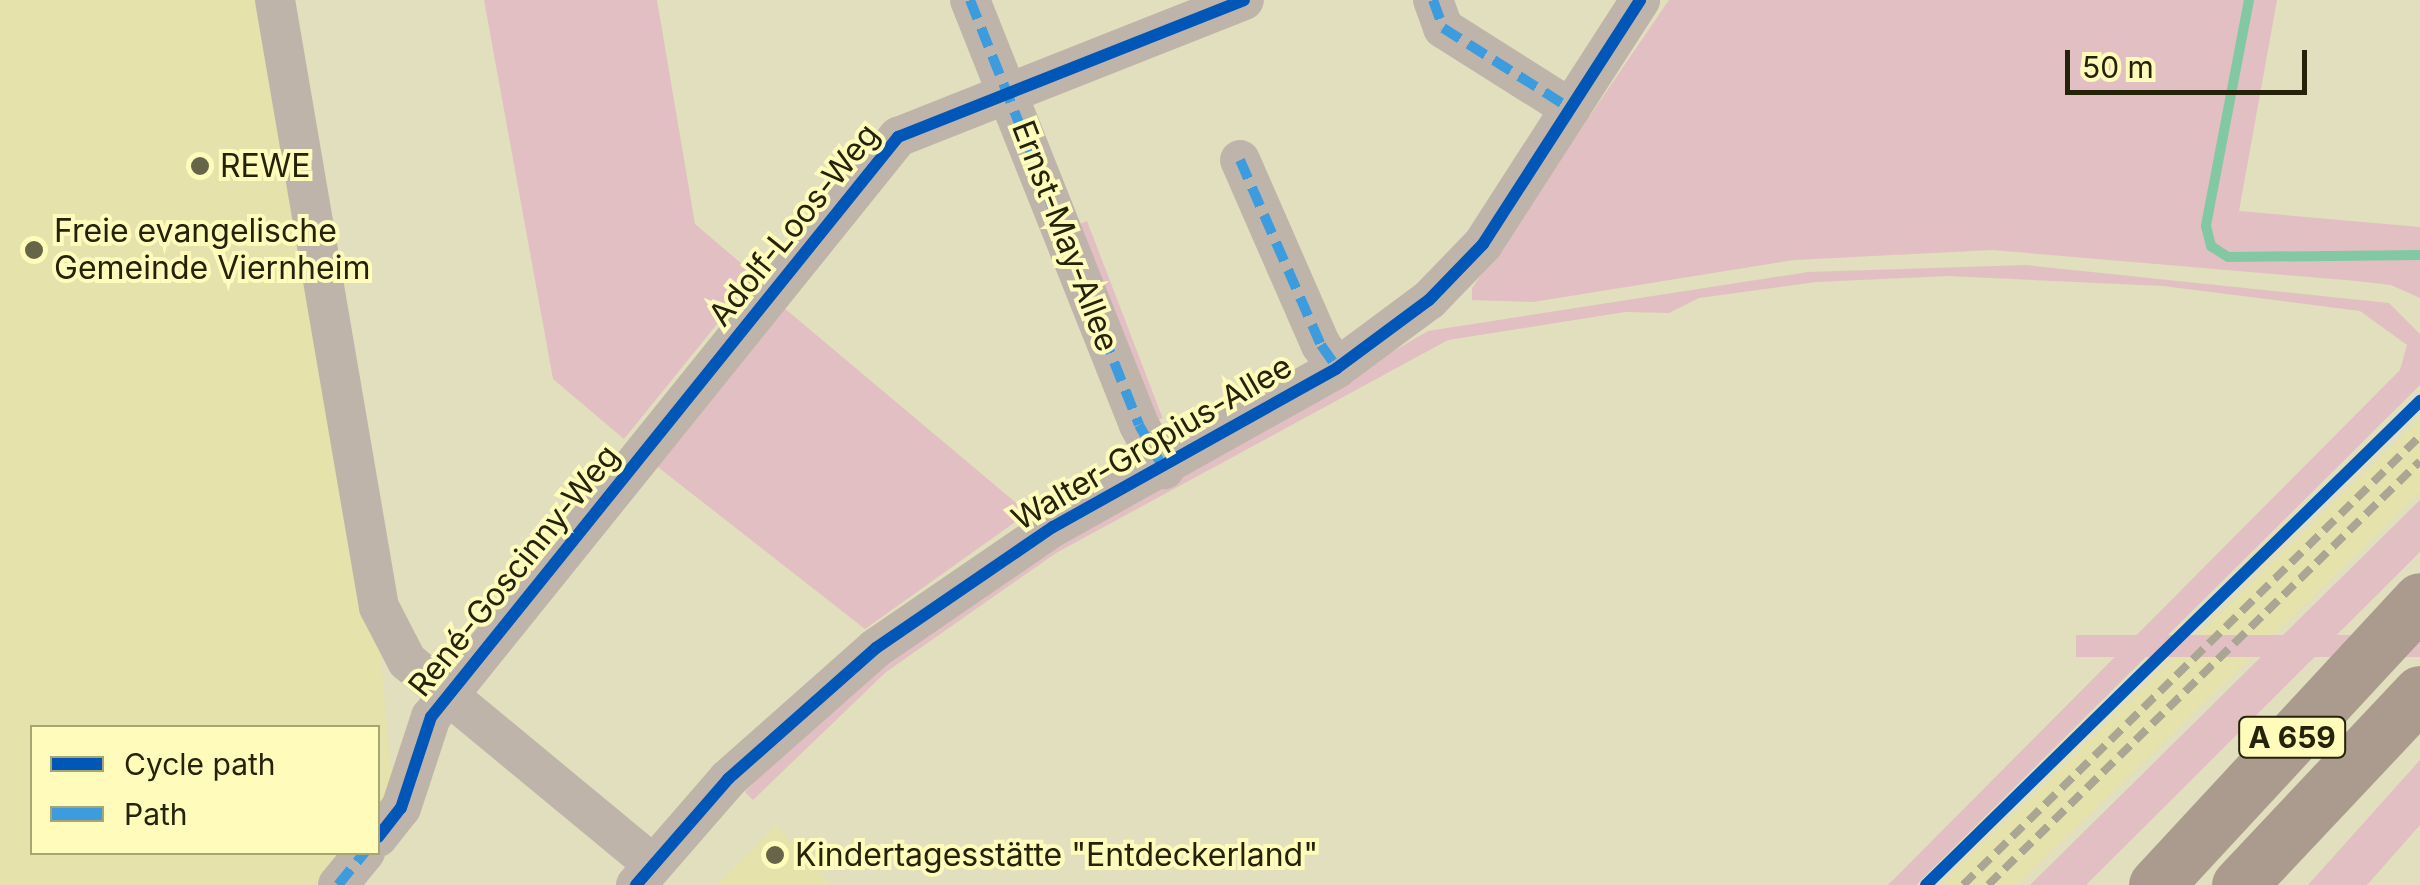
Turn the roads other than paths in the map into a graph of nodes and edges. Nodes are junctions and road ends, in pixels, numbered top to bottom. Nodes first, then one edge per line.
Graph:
1 (275, 0) edge
2 (970, 0) edge
3 (1244, 0) edge
4 (1433, 0) edge
5 (1640, 0) edge
6 (1008, 92) junction
7 (1571, 109) junction
8 (1240, 160) dead end
9 (1338, 368) junction
10 (648, 448) joint
11 (1164, 469) junction
12 (2420, 600) edge
13 (2420, 693) edge
14 (447, 696) junction
15 (380, 834) edge
16 (362, 855) edge
17 (644, 875) edge
18 (338, 885) edge
19 (2156, 885) edge
20 (2239, 885) edge

1 - 14 street
2 - 6 street, Ernst-May-Allee
3 - 6 street, Adolf-Loos-Weg
4 - 7 street
5 - 7 street, Walter-Gropius-Allee
6 - 10 street, Adolf-Loos-Weg
6 - 11 street, Ernst-May-Allee
7 - 9 street, Walter-Gropius-Allee
8 - 9 street
9 - 11 street, Walter-Gropius-Allee
10 - 14 street, René-Goscinny-Weg
11 - 17 street, Walter-Gropius-Allee
12 - 19 highway, A 659
13 - 20 highway, A 659
14 - 15 street, René-Goscinny-Weg
14 - 17 street
16 - 18 street

